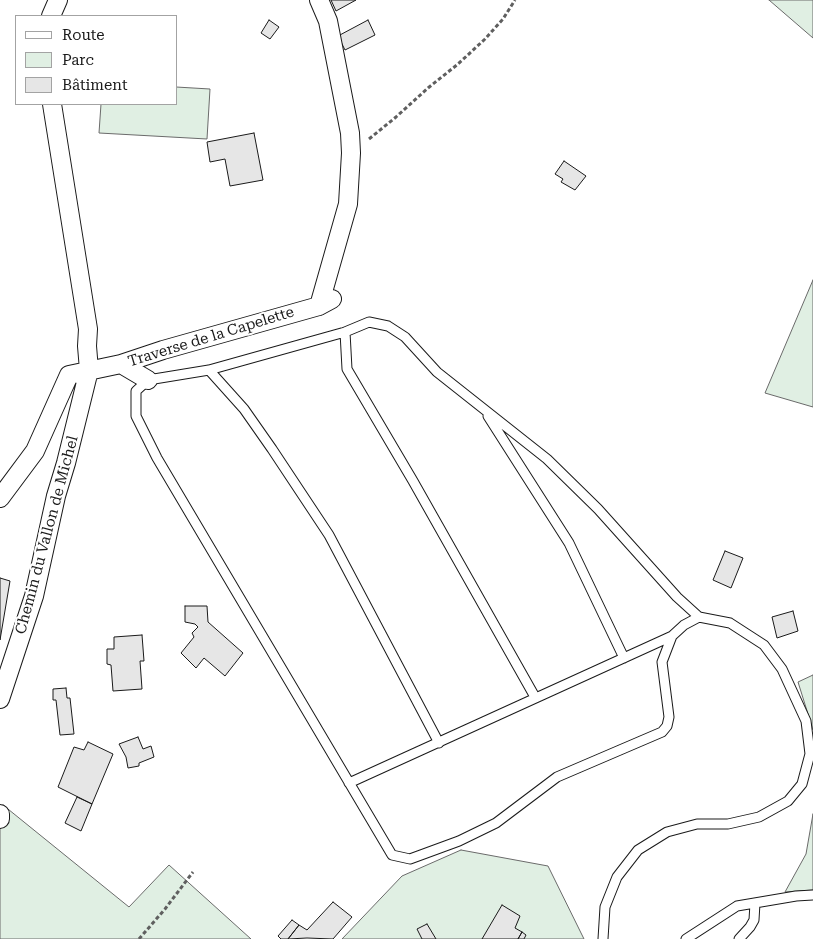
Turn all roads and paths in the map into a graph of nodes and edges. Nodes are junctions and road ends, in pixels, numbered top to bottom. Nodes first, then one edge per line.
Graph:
1 (58, 0) edge
2 (319, 0) edge
3 (515, 0) edge
4 (51, 15) edge
5 (52, 105) edge
6 (351, 153) junction
7 (346, 332) junction
8 (121, 364) junction
9 (89, 370) junction
10 (209, 370) junction
11 (148, 380) junction
12 (484, 409) junction
13 (0, 498) edge
14 (699, 617) junction
15 (672, 636) junction
16 (624, 658) junction
17 (535, 697) junction
18 (0, 699) edge
19 (439, 743) junction
20 (349, 783) junction
21 (0, 814) edge
22 (0, 819) edge
23 (193, 872) dead end
24 (813, 895) edge
25 (755, 903) junction
26 (139, 939) edge
27 (603, 939) edge
28 (686, 939) edge
29 (739, 939) edge

1 - 4 street
2 - 6 street
3 - 6 path
5 - 9 street, Chemin du Vallon de Michel
6 - 8 street, Traverse de la Capelette
7 - 10 lane
7 - 12 lane
7 - 17 lane
8 - 9 street, Traverse de la Capelette
8 - 11 street
9 - 13 street, Traverse de la Capelette
9 - 18 street, Chemin du Vallon de Michel
10 - 11 lane
10 - 19 lane
11 - 20 lane
12 - 14 lane
12 - 16 lane
14 - 15 lane
14 - 27 lane
15 - 16 lane
15 - 20 lane
16 - 17 lane
17 - 19 lane
19 - 20 lane
21 - 22 street
23 - 26 path
24 - 25 lane
25 - 28 lane
25 - 29 lane

